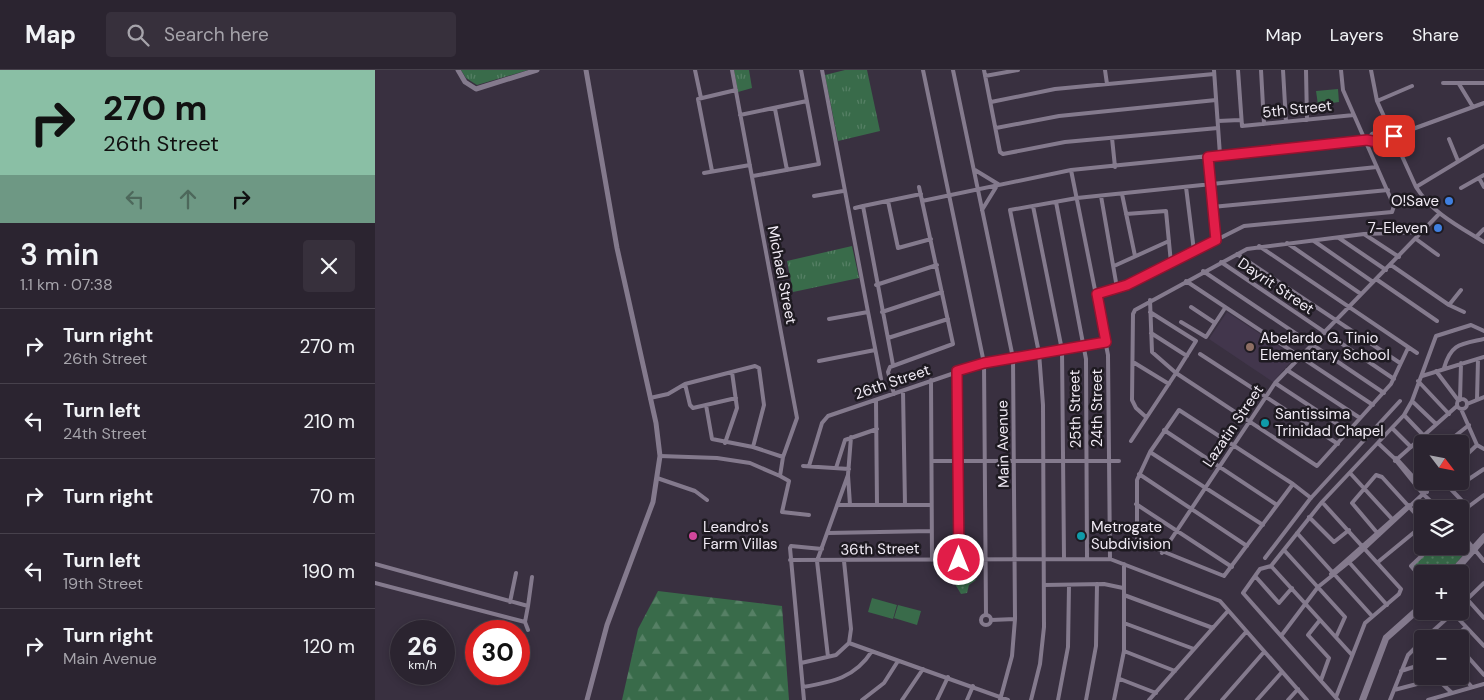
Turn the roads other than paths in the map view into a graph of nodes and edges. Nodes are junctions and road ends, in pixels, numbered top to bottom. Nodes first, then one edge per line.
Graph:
1 (458, 70) edge
2 (537, 70) edge
3 (586, 70) edge
4 (695, 70) edge
5 (732, 70) edge
6 (801, 70) edge
7 (822, 70) edge
8 (923, 70) edge
9 (953, 70) edge
10 (984, 70) edge
11 (1018, 70) edge
12 (1105, 70) edge
13 (1238, 70) edge
14 (1261, 70) edge
15 (1283, 70) edge
16 (1306, 70) edge
17 (1341, 70) edge
18 (1371, 70) edge
19 (1214, 72) edge
20 (985, 76) junction
21 (1443, 83) dead end
22 (1484, 83) edge
23 (1107, 84) junction
24 (1459, 84) junction
25 (1412, 86) dead end
26 (736, 90) junction
27 (701, 98) junction
28 (1216, 100) junction
29 (807, 101) junction
30 (1377, 101) junction
31 (991, 102) junction
32 (1484, 102) edge
33 (1473, 107) junction
34 (775, 109) junction
35 (1355, 114) junction
36 (740, 116) junction
37 (1240, 120) junction
38 (1307, 120) junction
39 (1218, 121) junction
40 (1286, 122) junction
41 (1264, 124) junction
42 (996, 128) junction
43 (1218, 128) junction
44 (1390, 128) junction
45 (1394, 136) junction
46 (1113, 138) junction
47 (1449, 139) dead end
48 (1367, 140) junction
49 (1484, 146) edge
50 (1220, 155) junction
51 (1208, 157) junction
52 (1458, 161) junction
53 (750, 165) junction
54 (1115, 167) junction
55 (1377, 167) junction
56 (787, 170) junction
57 (975, 170) junction
58 (1071, 170) junction
59 (712, 171) junction
60 (705, 173) dead end
61 (1484, 174) edge
62 (753, 176) junction
63 (1479, 178) junction
64 (998, 184) junction
65 (1210, 184) junction
66 (919, 187) dead end
67 (1186, 187) junction
68 (1416, 187) junction
69 (1484, 187) edge
70 (978, 188) junction
71 (1461, 188) dead end
72 (1387, 190) junction
73 (843, 191) junction
74 (921, 194) junction
75 (1122, 194) junction
76 (948, 195) junction
77 (814, 196) dead end
78 (1101, 196) junction
79 (1077, 198) junction
80 (888, 201) junction
81 (922, 201) junction
82 (1056, 202) junction
83 (863, 206) junction
84 (1033, 206) junction
85 (1212, 207) junction
86 (855, 208) dead end
87 (982, 210) junction
88 (1127, 214) junction
89 (1439, 214) junction
90 (1484, 229) edge
91 (1423, 232) junction
92 (1364, 234) junction
93 (1476, 237) junction
94 (1339, 238) junction
95 (931, 239) junction
96 (1416, 239) junction
97 (1216, 240) junction
98 (1169, 241) junction
99 (1314, 241) junction
100 (1484, 242) edge
101 (1287, 243) junction
102 (1259, 246) junction
103 (1194, 251) junction
104 (1237, 254) junction
105 (1438, 255) dead end
106 (1135, 256) junction
107 (1399, 257) junction
108 (1221, 262) junction
109 (1171, 263) junction
110 (1391, 264) junction
111 (937, 266) junction
112 (1114, 266) junction
113 (1386, 270) junction
114 (1203, 271) junction
115 (1186, 281) junction
116 (1375, 281) junction
117 (876, 285) junction
118 (1117, 288) junction
119 (1461, 290) dead end
120 (943, 292) junction
121 (1097, 294) junction
122 (1361, 294) junction
123 (1150, 300) junction
124 (1449, 305) junction
125 (1349, 306) junction
126 (1191, 307) dead end
127 (1225, 308) junction
128 (868, 312) junction
129 (882, 312) junction
130 (1151, 312) junction
131 (1464, 312) dead end
132 (829, 319) dead end
133 (948, 319) junction
134 (1336, 320) junction
135 (1437, 321) dead end
136 (1181, 322) dead end
137 (1215, 323) junction
138 (1484, 330) edge
139 (1323, 332) junction
140 (1151, 333) junction
141 (887, 338) junction
142 (1484, 338) edge
143 (959, 342) dead end
144 (1106, 342) junction
145 (953, 344) junction
146 (1312, 344) junction
147 (1084, 346) junction
148 (1408, 348) junction
149 (875, 350) junction
150 (1062, 350) junction
151 (1039, 353) junction
152 (1200, 354) dead end
153 (1417, 354) dead end
154 (1187, 356) junction
155 (1299, 357) junction
156 (1484, 357) edge
157 (1013, 358) junction
158 (1478, 358) junction
159 (819, 361) dead end
160 (1133, 362) junction
161 (984, 363) junction
162 (1400, 363) junction
163 (1461, 363) junction
164 (893, 365) junction
165 (1444, 368) junction
166 (1287, 370) junction
167 (957, 371) junction
168 (732, 372) junction
169 (1436, 372) junction
170 (1176, 373) junction
171 (1422, 376) junction
172 (1394, 379) junction
173 (931, 380) junction
174 (1418, 382) junction
175 (1275, 383) junction
176 (685, 384) junction
177 (1169, 384) junction
178 (865, 388) dead end
179 (903, 391) junction
180 (1384, 393) junction
181 (894, 394) junction
182 (1484, 396) edge
183 (1265, 397) junction
184 (650, 398) junction
185 (736, 398) junction
186 (1459, 400) junction
187 (1477, 400) junction
188 (876, 401) junction
189 (1400, 401) dead end
190 (1412, 401) junction
191 (1467, 404) junction
192 (707, 405) junction
193 (1373, 405) junction
194 (1459, 408) junction
195 (1449, 414) junction
196 (1404, 415) junction
197 (1146, 417) junction
198 (1360, 418) junction
199 (1249, 422) junction
200 (1436, 424) junction
201 (1469, 425) junction
202 (1392, 428) junction
203 (877, 429) junction
204 (1164, 430) junction
205 (1348, 431) junction
206 (1423, 435) edge
207 (1425, 435) edge
208 (1456, 435) edge
209 (851, 437) junction
210 (1131, 441) dead end
211 (725, 443) junction
212 (1378, 443) junction
213 (1338, 444) junction
214 (1414, 444) edge
215 (1233, 445) junction
216 (1477, 445) junction
217 (753, 447) junction
218 (1411, 447) junction
219 (1484, 449) edge
220 (1150, 452) junction
221 (1469, 453) edge
222 (660, 456) junction
223 (783, 457) junction
224 (1395, 459) junction
225 (1119, 460) dead end
226 (932, 461) junction
227 (959, 461) junction
228 (986, 461) junction
229 (1014, 461) junction
230 (1041, 461) junction
231 (1064, 461) junction
232 (1087, 461) junction
233 (1109, 461) junction
234 (803, 466) dead end
235 (809, 466) junction
236 (1219, 467) junction
237 (836, 468) junction
238 (849, 469) junction
239 (1484, 469) edge
240 (1350, 473) junction
241 (1139, 474) junction
242 (848, 475) junction
243 (780, 476) junction
244 (657, 478) junction
245 (1469, 479) edge
246 (1293, 484) junction
247 (1365, 487) junction
248 (1205, 488) junction
249 (1429, 490) edge
250 (1452, 490) edge
251 (1426, 493) junction
252 (1484, 495) edge
253 (1311, 498) junction
254 (707, 500) dead end
255 (1432, 500) edge
256 (1322, 502) junction
257 (1136, 504) junction
258 (837, 505) junction
259 (905, 505) junction
260 (931, 505) junction
261 (1277, 505) junction
262 (850, 506) junction
263 (877, 506) junction
264 (1410, 506) junction
265 (1191, 509) junction
266 (1414, 512) edge
267 (809, 515) dead end
268 (1309, 517) junction
269 (1394, 520) junction
270 (1263, 525) junction
271 (1176, 530) junction
272 (1349, 530) junction
273 (931, 531) junction
274 (1414, 532) edge
275 (828, 533) junction
276 (1297, 533) junction
277 (1378, 534) junction
278 (1484, 535) edge
279 (1484, 540) edge
280 (1469, 543) edge
281 (1247, 546) junction
282 (1364, 546) junction
283 (1473, 548) junction
284 (822, 549) junction
285 (1283, 550) junction
286 (1162, 553) junction
287 (1423, 555) edge
288 (1064, 558) junction
289 (1087, 558) junction
290 (1265, 558) dead end
291 (1042, 559) junction
292 (1110, 559) junction
293 (790, 560) junction
294 (932, 560) junction
295 (959, 560) junction
296 (985, 560) junction
297 (1015, 560) junction
298 (1484, 560) edge
299 (817, 561) junction
300 (844, 561) junction
301 (1348, 561) junction
302 (1378, 562) junction
303 (375, 564) edge
304 (1124, 564) junction
305 (1457, 565) edge
306 (1461, 565) edge
307 (1271, 566) junction
308 (1232, 567) junction
309 (1414, 570) edge
310 (516, 573) dead end
311 (1332, 575) junction
312 (1255, 576) junction
313 (531, 577) dead end
314 (375, 583) edge
315 (1484, 583) edge
316 (1097, 584) junction
317 (1044, 585) junction
318 (1069, 586) junction
319 (1480, 586) junction
320 (1318, 587) junction
321 (1123, 588) junction
322 (1293, 588) junction
323 (1484, 591) edge
324 (1124, 595) junction
325 (1469, 597) edge
326 (1469, 601) edge
327 (511, 602) junction
328 (1306, 604) junction
329 (1387, 604) junction
330 (528, 606) junction
331 (1227, 612) junction
332 (1414, 613) edge
333 (986, 615) junction
334 (1371, 616) junction
335 (1484, 618) edge
336 (1015, 619) junction
337 (517, 620) edge
338 (525, 620) edge
339 (991, 620) junction
340 (1320, 620) junction
341 (1445, 620) edge
342 (1460, 620) edge
343 (1124, 624) junction
344 (1466, 627) junction
345 (1213, 628) junction
346 (1433, 630) edge
347 (1463, 630) edge
348 (1246, 632) junction
349 (1281, 636) junction
350 (1336, 637) junction
351 (849, 643) junction
352 (1484, 646) edge
353 (1414, 647) edge
354 (1194, 649) junction
355 (1124, 651) junction
356 (871, 652) junction
357 (1264, 652) junction
358 (1352, 654) junction
359 (828, 657) junction
360 (1469, 658) edge
361 (898, 660) junction
362 (801, 663) junction
363 (1414, 666) edge
364 (923, 668) junction
365 (1175, 671) junction
366 (1401, 671) junction
367 (1281, 672) junction
368 (1484, 675) edge
369 (949, 678) junction
370 (1120, 679) junction
371 (1321, 680) junction
372 (1414, 684) edge
373 (1469, 684) edge
374 (1484, 684) edge
375 (1443, 685) edge
376 (973, 686) junction
377 (803, 687) junction
378 (1472, 687) junction
379 (1297, 689) junction
380 (1394, 690) junction
381 (1156, 693) junction
382 (1452, 693) junction
383 (1000, 698) edge
384 (1337, 698) edge
385 (587, 700) edge
386 (804, 700) edge
387 (862, 700) edge
388 (902, 700) edge
389 (937, 700) edge
390 (967, 700) edge
391 (1008, 700) edge
392 (1031, 700) edge
393 (1059, 700) edge
394 (1086, 700) edge
395 (1114, 700) edge
396 (1149, 700) edge
397 (1186, 700) edge
398 (1222, 700) edge
399 (1257, 700) edge
400 (1288, 700) edge
401 (1307, 700) edge
402 (1363, 700) edge
403 (1390, 700) edge
404 (1428, 700) edge

1 - 2 street
3 - 184 street
4 - 27 street
5 - 26 street, Michael Street
6 - 29 street
7 - 73 street
8 - 76 street
9 - 57 street, Main Avenue
10 - 20 street
11 - 20 street
12 - 23 street
13 - 37 street
14 - 41 street
15 - 40 street
16 - 38 street
17 - 35 street
18 - 30 street
19 - 23 street
19 - 28 street
20 - 31 street
21 - 24 street
22 - 24 street
23 - 31 street
24 - 33 street
25 - 30 street
26 - 27 street
26 - 36 street, Michael Street
27 - 59 street
28 - 39 street
28 - 42 street
29 - 34 street
29 - 56 street
30 - 44 street
31 - 42 street
32 - 33 street
33 - 45 street
34 - 36 street
34 - 56 street
35 - 38 street, 5th Street
35 - 48 street
36 - 53 street, Michael Street
37 - 39 street
37 - 41 street, 5th Street
38 - 40 street, 5th Street
39 - 43 street
40 - 41 street, 5th Street
42 - 46 street
43 - 46 street
43 - 50 street
44 - 45 street
44 - 48 street
45 - 48 street
45 - 68 street
46 - 54 street
47 - 52 street
48 - 50 street
48 - 55 street
49 - 52 street
50 - 51 street
51 - 54 street
51 - 65 street
52 - 68 street
53 - 59 street
53 - 62 street, Michael Street
54 - 58 street
55 - 65 street
55 - 72 street
56 - 62 street
57 - 64 street
57 - 70 street, Main Avenue
58 - 64 street
58 - 79 street, 24th Street
59 - 60 street
61 - 63 street
62 - 223 street, Michael Street
63 - 69 street
63 - 71 street
64 - 70 street
64 - 87 street
65 - 67 street
65 - 85 street
66 - 74 street
67 - 75 street
67 - 103 street
68 - 89 street
70 - 76 street
70 - 87 street, Main Avenue
72 - 85 street
72 - 97 street
73 - 77 street
73 - 128 street
74 - 80 street
74 - 81 street
75 - 78 street
75 - 88 street
76 - 81 street
76 - 161 street
78 - 79 street
78 - 112 street
79 - 82 street
79 - 121 street, 24th Street
80 - 83 street
80 - 95 street
81 - 95 street
82 - 84 street
82 - 147 street, 25th Street
83 - 86 street
83 - 117 street
84 - 150 street
84 - 151 street
85 - 97 street
87 - 157 street, Main Avenue
88 - 98 street
88 - 106 street
89 - 91 street, Lazatin Street
89 - 93 street
90 - 93 street
91 - 92 street
91 - 96 street, Lazatin Street
92 - 94 street
92 - 107 street
93 - 100 street
94 - 99 street
94 - 113 street
95 - 111 street
96 - 105 street
96 - 107 street, Lazatin Street
97 - 103 street
98 - 106 street
98 - 109 street
99 - 101 street
99 - 116 street
101 - 102 street
101 - 122 street
102 - 104 street
102 - 125 street
103 - 109 street
104 - 108 street
104 - 134 street
106 - 112 street
107 - 110 street, Lazatin Street
108 - 114 street
108 - 139 street, Dayrit Street
109 - 118 street
110 - 113 street, Lazatin Street
110 - 124 street
111 - 117 street
111 - 120 street
112 - 118 street
113 - 116 street, Lazatin Street
114 - 115 street
114 - 146 street
115 - 123 street
115 - 127 street
116 - 122 street, Lazatin Street
116 - 135 street
117 - 129 street
118 - 121 street
119 - 124 street
120 - 129 street
120 - 133 street
121 - 144 street, 24th Street
122 - 125 street, Lazatin Street
123 - 130 street
123 - 160 street
124 - 131 street
125 - 134 street, Lazatin Street
125 - 148 street
126 - 137 street
127 - 137 street
127 - 155 street
128 - 132 street
128 - 149 street
129 - 141 street
130 - 140 street
130 - 154 street
133 - 141 street
133 - 145 street
134 - 139 street, Lazatin Street
134 - 162 street
136 - 137 street
138 - 171 street
139 - 146 street, Lazatin Street
139 - 172 street, Dayrit Street
140 - 154 street
140 - 170 street
141 - 164 street
142 - 165 street
143 - 145 street
144 - 147 street, 26th Street
144 - 233 street, 24th Street
145 - 164 street
146 - 155 street, Lazatin Street
146 - 180 street
147 - 150 street, 26th Street
147 - 232 street, 25th Street
148 - 153 street
148 - 162 street
149 - 159 street
149 - 178 street
150 - 151 street, 26th Street
150 - 231 street
151 - 157 street, 26th Street
151 - 230 street
152 - 183 street
154 - 170 street
155 - 166 street, Lazatin Street
155 - 193 street
156 - 158 street
157 - 161 street, 26th Street
157 - 229 street, Main Avenue
158 - 163 street
158 - 187 street
160 - 177 street
160 - 197 street
161 - 167 street, 26th Street
161 - 228 street
162 - 172 street
163 - 165 street
163 - 186 street
164 - 181 street
165 - 169 street
166 - 175 street, Lazatin Street
166 - 198 street
167 - 173 street, 26th Street
167 - 227 street
168 - 176 street
168 - 185 street
168 - 217 street
169 - 171 street
169 - 186 street
170 - 177 street
170 - 199 street
171 - 174 street
172 - 180 street
173 - 179 street, 26th Street
173 - 226 street
174 - 190 street
174 - 195 street
175 - 183 street, Lazatin Street
175 - 205 street
176 - 184 street
176 - 192 street
177 - 197 street
179 - 181 street, 26th Street
179 - 259 street
180 - 193 street
181 - 188 street, 26th Street
182 - 187 street
183 - 199 street, Lazatin Street
183 - 213 street
184 - 222 street
185 - 192 street
185 - 211 street
186 - 191 street
186 - 194 street
187 - 191 street
188 - 203 street
188 - 235 street, 26th Street
189 - 253 street
190 - 196 street
190 - 200 street
191 - 194 street
192 - 211 street
193 - 198 street
194 - 195 street
194 - 201 street
195 - 200 street
196 - 202 street
196 - 206 street
197 - 210 street
198 - 205 street
199 - 213 street
199 - 215 street, Lazatin Street
200 - 207 street
201 - 208 street
201 - 216 street
202 - 212 street
202 - 218 street
203 - 209 street
203 - 263 street
204 - 215 street
204 - 220 street
204 - 236 street
205 - 213 street
209 - 237 street
209 - 238 street
211 - 217 street
212 - 224 street
212 - 240 street
214 - 218 street
215 - 236 street, Lazatin Street
215 - 246 street
216 - 219 street
216 - 221 street
217 - 223 street
218 - 224 street
220 - 241 street
220 - 248 street
222 - 243 street
222 - 244 street
223 - 243 street, Michael Street
224 - 251 street
225 - 233 street
226 - 227 street
226 - 260 street
227 - 228 street
227 - 295 street
228 - 229 street
228 - 296 street
229 - 230 street
229 - 297 street, Main Avenue
230 - 231 street
230 - 291 street
231 - 232 street
231 - 288 street
232 - 233 street
232 - 289 street, 25th Street
233 - 292 street, 24th Street
234 - 235 street
235 - 237 street
236 - 248 street, Lazatin Street
236 - 261 street
237 - 238 street
238 - 242 street
239 - 245 street
240 - 247 street
240 - 256 street
241 - 257 street
241 - 265 street
242 - 258 street
242 - 262 street
243 - 267 street
244 - 254 street
244 - 385 street
246 - 253 street
246 - 261 street
247 - 264 street
247 - 269 street
247 - 277 street
248 - 265 street, Lazatin Street
248 - 270 street
249 - 251 street
250 - 252 street
251 - 255 street
251 - 264 street
253 - 290 street
256 - 268 street
256 - 272 street
257 - 271 street
257 - 286 street
258 - 262 street
258 - 275 street
259 - 260 street
259 - 263 street
260 - 273 street
261 - 270 street
262 - 263 street
264 - 266 street
264 - 269 street
265 - 271 street, Lazatin Street
265 - 281 street
268 - 272 street
268 - 276 street
269 - 277 street
270 - 281 street
271 - 286 street, Lazatin Street
271 - 308 street
272 - 282 street
273 - 275 street
273 - 294 street
274 - 302 street
275 - 284 street
276 - 285 street
276 - 311 street
277 - 282 street
278 - 283 street
279 - 283 street
280 - 283 street
281 - 308 street
282 - 301 street
282 - 302 street
283 - 298 street
283 - 305 street
283 - 306 street
284 - 293 street
284 - 299 street
285 - 307 street
285 - 320 street
286 - 308 street
287 - 309 street
288 - 289 street, 36th Street
288 - 291 street, 36th Street
289 - 292 street, 36th Street
291 - 297 street, 36th Street
291 - 317 street
292 - 304 street, 36th Street
293 - 299 street, 36th Street
293 - 362 street
294 - 295 street, 36th Street
294 - 300 street, 36th Street
295 - 296 street, 36th Street
296 - 297 street, 36th Street
296 - 333 street
297 - 336 street, Main Avenue
299 - 300 street, 36th Street
299 - 359 street
300 - 351 street
301 - 311 street
301 - 329 street
302 - 329 street
303 - 327 street
304 - 321 street
304 - 331 street, 36th Street
307 - 312 street
307 - 322 street
310 - 327 street
311 - 320 street
311 - 334 street
312 - 322 street
312 - 349 street
313 - 330 street
314 - 337 street
315 - 319 street
316 - 318 street
316 - 321 street
316 - 394 street
317 - 318 street
317 - 392 street
318 - 393 street
319 - 323 street
319 - 325 street
320 - 328 street
320 - 350 street
321 - 324 street
322 - 328 street
324 - 343 street
324 - 345 street
326 - 335 street
327 - 330 street
328 - 340 street
328 - 349 street
329 - 334 street
330 - 338 street
331 - 345 street
331 - 348 street, 36th Street
332 - 402 street
333 - 339 street
333 - 339 street
334 - 358 street
336 - 339 street
336 - 383 street, Main Avenue
340 - 350 street
340 - 371 street
341 - 346 street
342 - 344 street
343 - 354 street
343 - 355 street
344 - 347 street
344 - 352 street
345 - 354 street
348 - 357 street, 36th Street
348 - 397 street
349 - 371 street
350 - 358 street
351 - 356 street
351 - 359 street
353 - 366 street
354 - 365 street
355 - 365 street
355 - 370 street
356 - 361 street
356 - 377 street
357 - 367 street, 36th Street
357 - 398 street
358 - 384 street
359 - 362 street
360 - 368 street
361 - 364 street
361 - 387 street
362 - 377 street
363 - 366 street
364 - 369 street
364 - 388 street
365 - 381 street
366 - 380 street
367 - 379 street, 36th Street
367 - 399 street
369 - 376 street
369 - 389 street
370 - 381 street
370 - 395 street
371 - 384 street
372 - 380 street
373 - 378 street
374 - 378 street
375 - 382 street
376 - 383 street
376 - 390 street
377 - 386 street
378 - 382 street
379 - 400 street
379 - 401 street, 36th Street
380 - 403 street
381 - 396 street
382 - 404 street
383 - 391 street

